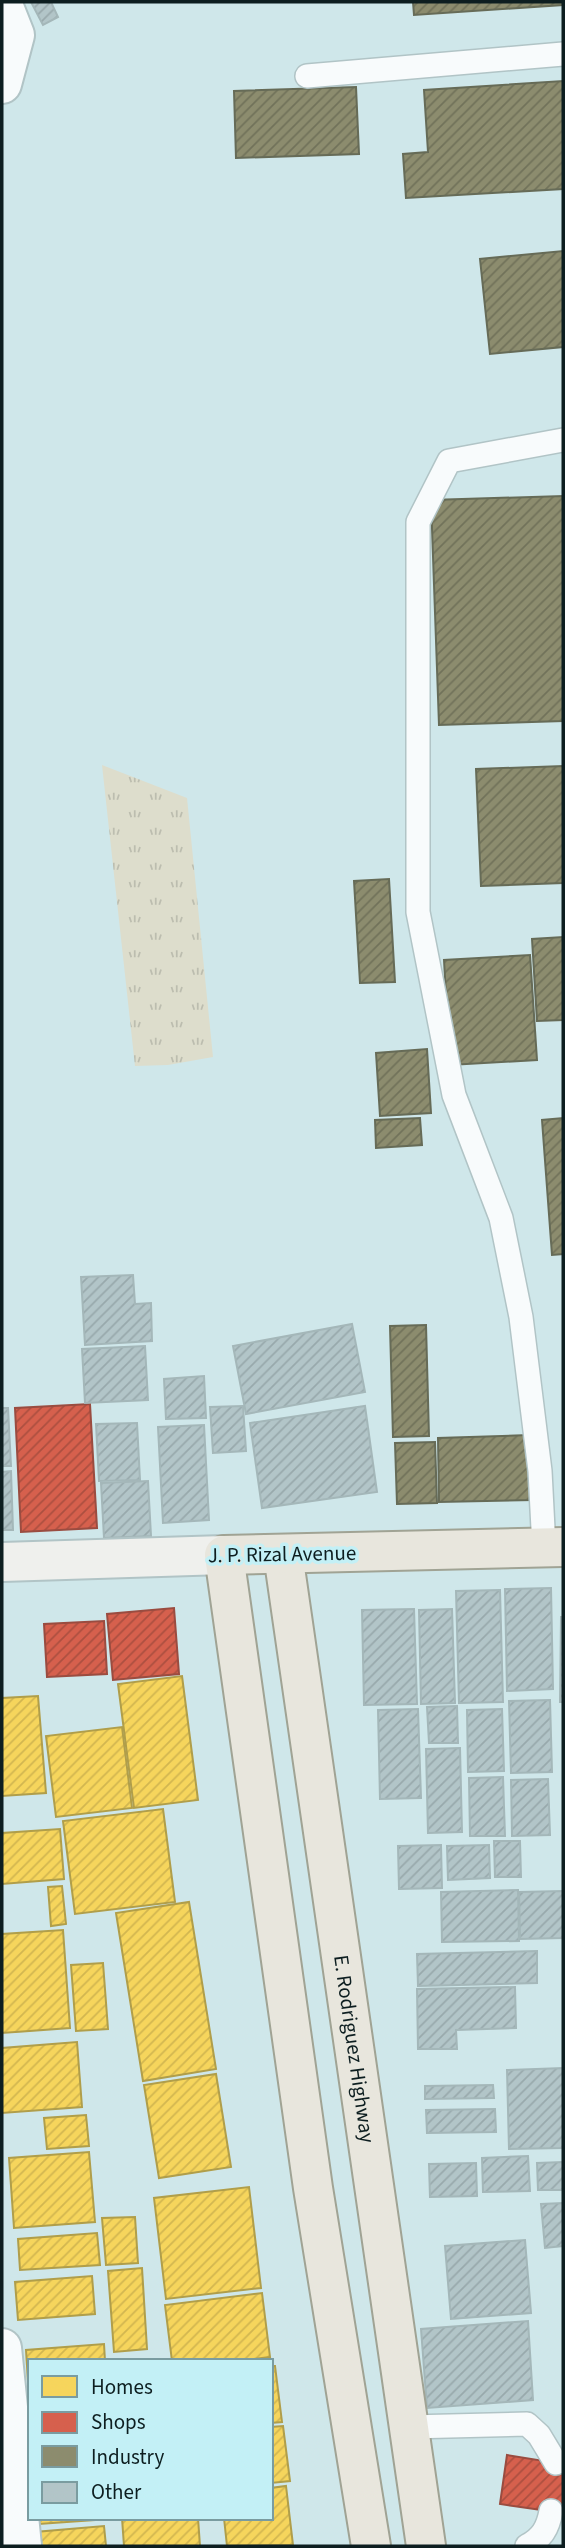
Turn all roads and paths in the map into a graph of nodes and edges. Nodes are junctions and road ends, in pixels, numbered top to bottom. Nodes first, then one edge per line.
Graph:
1 (2, 2) edge
2 (563, 54) edge
3 (307, 75) dead end
4 (2, 84) edge
5 (563, 440) edge
6 (554, 1548) edge
7 (282, 1554) junction
8 (223, 1555) junction
9 (2, 1562) edge
10 (2, 2348) edge
11 (408, 2427) junction
12 (556, 2463) dead end
13 (551, 2511) dead end
14 (22, 2546) edge
15 (371, 2546) edge
16 (426, 2546) edge
17 (527, 2546) edge

1 - 4 street
2 - 3 lane
5 - 6 lane
6 - 7 main road, J. P. Rizal Avenue
7 - 8 main road, J. P. Rizal Avenue
7 - 11 main road, E. Rodriguez Highway
8 - 9 main road, J. P. Rizal Avenue
8 - 15 main road
10 - 14 street
11 - 12 lane
11 - 16 main road, E. Rodriguez Highway
13 - 17 lane

